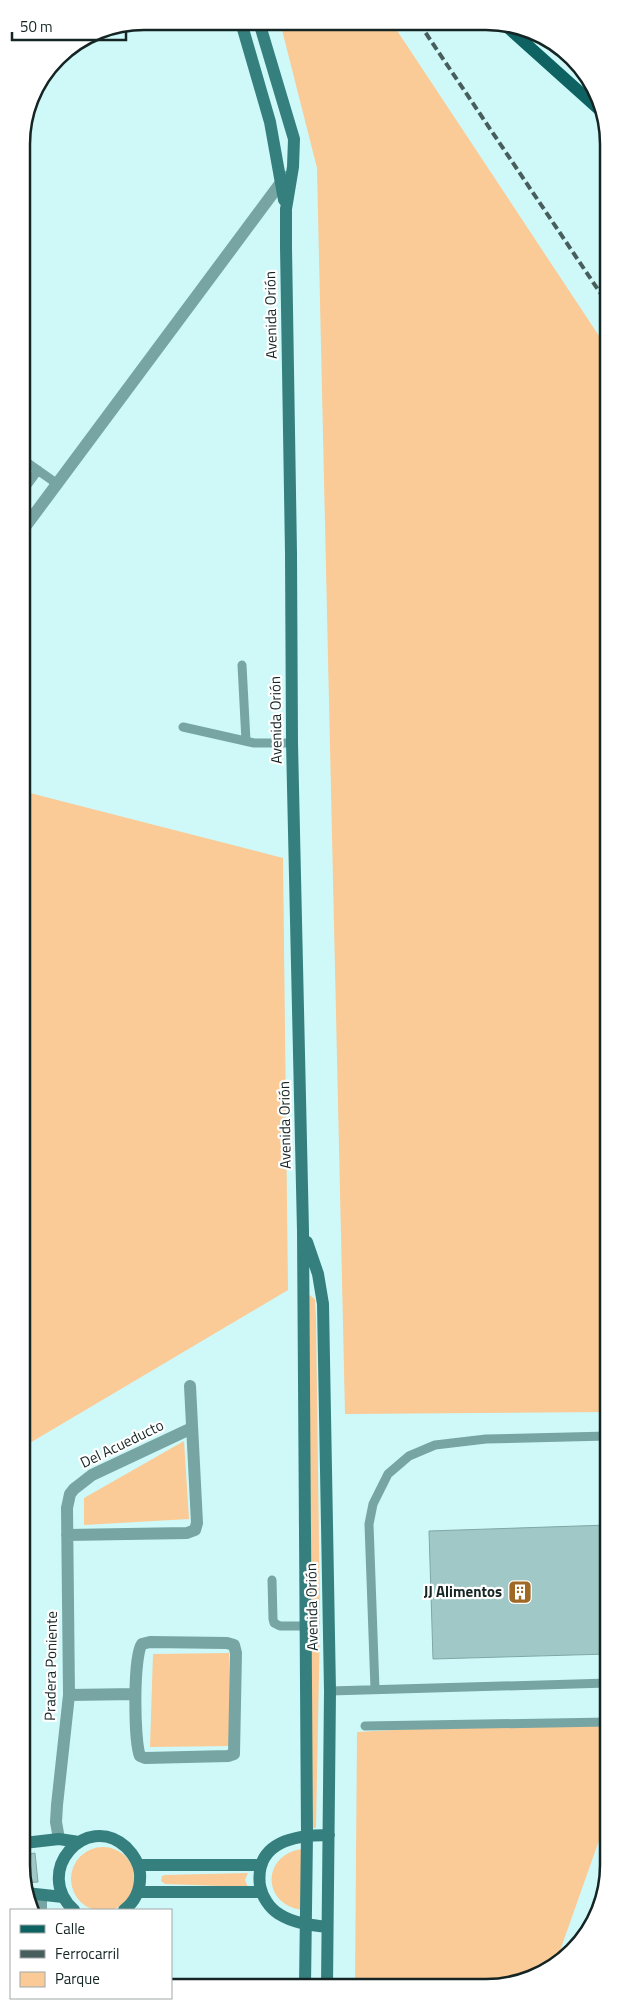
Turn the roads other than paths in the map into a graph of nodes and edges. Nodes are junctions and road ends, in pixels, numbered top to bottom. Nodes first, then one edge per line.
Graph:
1 (243, 30) edge
2 (262, 30) edge
3 (515, 34) edge
4 (592, 103) edge
5 (293, 167) junction
6 (281, 182) junction
7 (286, 209) junction
8 (30, 464) edge
9 (38, 470) junction
10 (30, 481) edge
11 (56, 483) junction
12 (30, 520) edge
13 (242, 665) dead end
14 (183, 727) dead end
15 (246, 741) junction
16 (292, 743) junction
17 (303, 1230) junction
18 (190, 1386) dead end
19 (192, 1428) junction
20 (600, 1436) edge
21 (70, 1494) joint
22 (67, 1535) junction
23 (272, 1580) dead end
24 (306, 1626) junction
25 (600, 1683) edge
26 (375, 1689) junction
27 (330, 1691) junction
28 (135, 1694) junction
29 (69, 1695) junction
30 (600, 1722) edge
31 (365, 1726) dead end
32 (307, 1835) junction
33 (329, 1835) junction
34 (58, 1839) junction
35 (30, 1841) edge
36 (79, 1842) junction
37 (139, 1865) junction
38 (261, 1865) junction
39 (138, 1892) junction
40 (262, 1892) junction
41 (34, 1894) edge
42 (41, 1895) junction
43 (63, 1897) junction
44 (40, 1909) edge
45 (73, 1909) edge
46 (125, 1909) edge
47 (306, 1924) junction
48 (327, 1927) junction
49 (305, 1979) edge
50 (327, 1979) edge

1 - 6 street, Avenida Orión
2 - 5 street, Avenida Orión
3 - 4 main road
5 - 6 street
5 - 7 street, Avenida Orión
6 - 7 street, Avenida Orión
6 - 11 street
7 - 16 street, Avenida Orión
8 - 9 lane
9 - 10 lane
9 - 11 lane
11 - 12 street
13 - 15 lane
14 - 15 lane
15 - 16 lane
16 - 17 street, Avenida Orión
17 - 24 street, Avenida Orión
17 - 27 street, Avenida Orión
18 - 19 street
19 - 21 street, Del Acueducto
19 - 22 street
20 - 26 lane
21 - 22 street, Pradera Poniente
22 - 29 street, Pradera Poniente
23 - 24 lane
24 - 32 street, Avenida Orión
25 - 26 lane
26 - 27 lane
27 - 33 street, Avenida Orión
28 - 28 street
28 - 29 street
29 - 34 street, Pradera Poniente
30 - 31 lane
32 - 33 street
32 - 38 street
32 - 47 street, Avenida Orión
33 - 48 street, Avenida Orión
34 - 35 street
34 - 36 street
36 - 37 street
36 - 43 street
37 - 38 street
37 - 39 street
38 - 40 street
39 - 40 street
39 - 46 street
40 - 47 street
41 - 42 street
42 - 43 street
42 - 44 street
43 - 45 street
47 - 48 street
47 - 49 street, Avenida Orión
48 - 50 street, Avenida Orión

